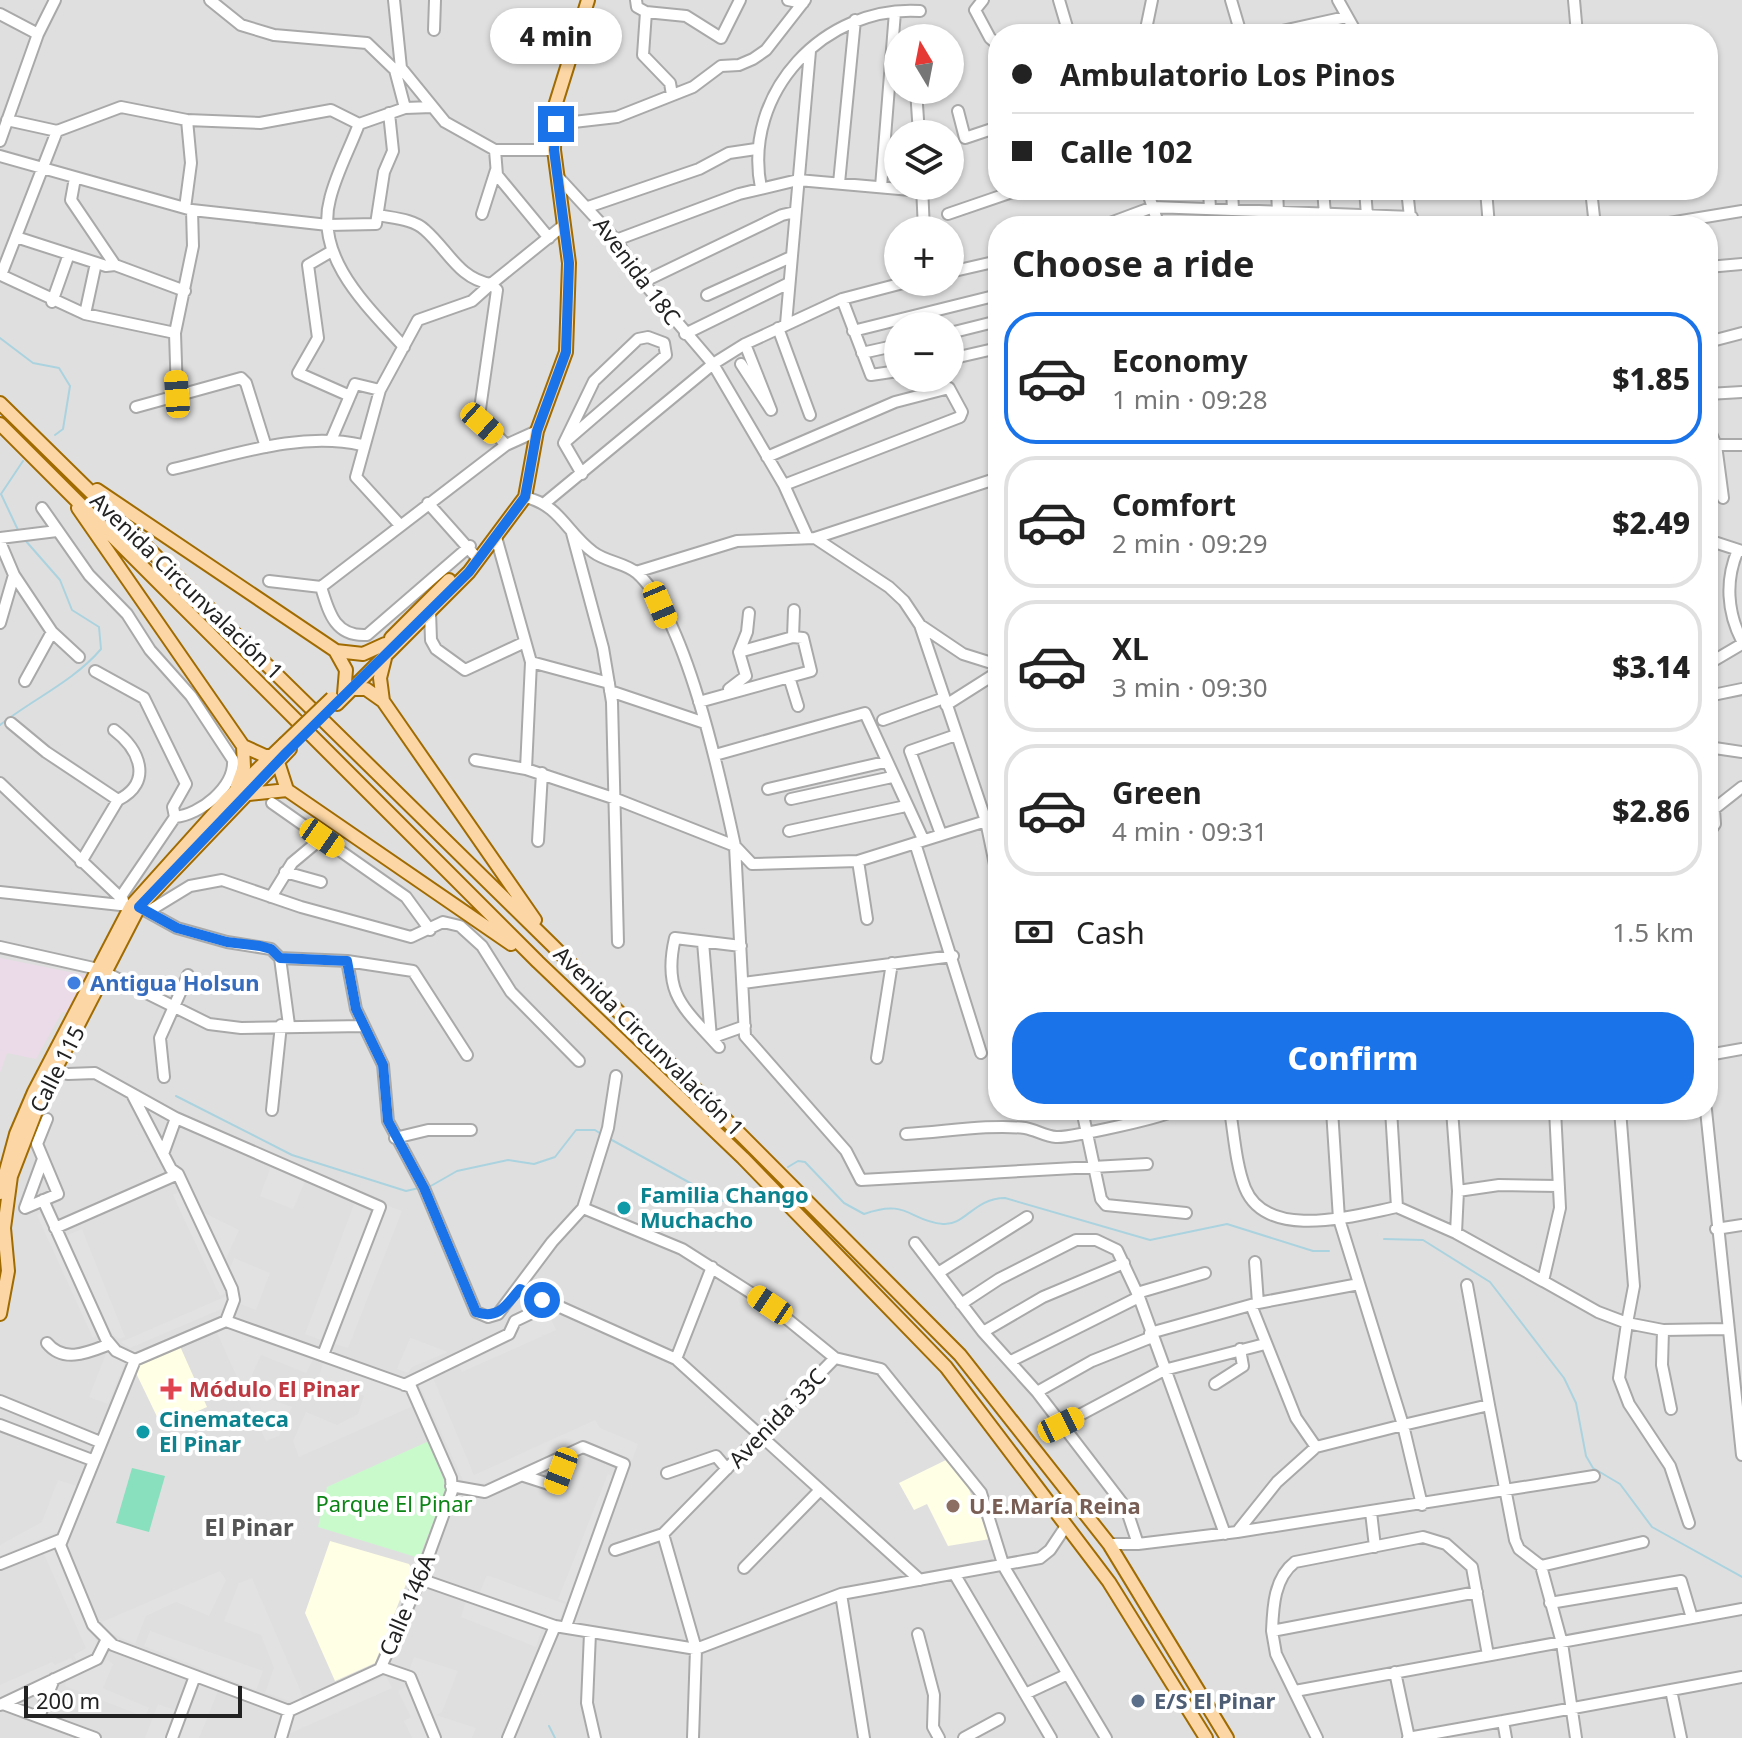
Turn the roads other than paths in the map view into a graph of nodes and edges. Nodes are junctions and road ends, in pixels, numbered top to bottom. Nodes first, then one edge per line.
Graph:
1 (55, 0) edge
2 (210, 0) edge
3 (394, 0) edge
4 (435, 0) edge
5 (588, 0) edge
6 (636, 0) edge
7 (740, 0) edge
8 (788, 0) edge
9 (983, 0) edge
10 (1059, 0) edge
11 (1153, 0) edge
12 (1231, 0) edge
13 (1338, 0) edge
14 (1574, 0) edge
15 (804, 1) edge
16 (920, 11) dead end
17 (646, 12) junction
18 (895, 12) junction
19 (0, 14) edge
20 (1346, 17) junction
21 (855, 20) junction
22 (1065, 24) edge
23 (1147, 24) edge
24 (1238, 24) edge
25 (1314, 24) edge
26 (1351, 24) edge
27 (1576, 24) edge
28 (434, 30) dead end
29 (988, 30) edge
30 (38, 34) junction
31 (810, 51) junction
32 (398, 69) junction
33 (672, 95) junction
34 (432, 107) junction
35 (405, 108) junction
36 (958, 111) dead end
37 (389, 113) junction
38 (7, 120) junction
39 (187, 120) junction
40 (359, 124) junction
41 (556, 124) junction
42 (988, 130) edge
43 (57, 131) junction
44 (0, 141) edge
45 (756, 149) junction
46 (495, 150) junction
47 (554, 150) junction
48 (0, 156) edge
49 (43, 167) junction
50 (496, 170) junction
51 (75, 178) junction
52 (559, 178) junction
53 (798, 180) junction
54 (839, 183) junction
55 (881, 187) junction
56 (884, 187) edge
57 (761, 188) junction
58 (989, 200) edge
59 (1151, 200) edge
60 (1210, 200) edge
61 (1232, 200) edge
62 (1277, 200) edge
63 (1324, 200) edge
64 (1366, 200) edge
65 (588, 207) junction
66 (1153, 207) junction
67 (189, 209) junction
68 (1210, 209) junction
69 (1233, 210) junction
70 (1742, 211) edge
71 (795, 212) junction
72 (1278, 212) junction
73 (482, 214) dead end
74 (948, 214) dead end
75 (1325, 214) junction
76 (378, 215) junction
77 (1367, 215) junction
78 (1129, 216) edge
79 (1156, 216) edge
80 (1373, 216) edge
81 (1712, 216) edge
82 (328, 225) junction
83 (564, 225) junction
84 (16, 237) junction
85 (549, 238) junction
86 (616, 240) junction
87 (332, 251) junction
88 (69, 254) junction
89 (791, 257) junction
90 (96, 263) junction
91 (988, 263) edge
92 (1742, 264) edge
93 (115, 265) junction
94 (1718, 266) edge
95 (964, 269) edge
96 (643, 282) junction
97 (789, 283) junction
98 (491, 284) junction
99 (884, 288) edge
100 (185, 291) junction
101 (707, 295) dead end
102 (988, 297) edge
103 (842, 299) junction
104 (52, 302) junction
105 (85, 314) junction
106 (988, 324) edge
107 (782, 326) junction
108 (964, 330) edge
109 (853, 331) junction
110 (175, 333) junction
111 (1742, 333) edge
112 (685, 334) junction
113 (1718, 339) edge
114 (745, 344) junction
115 (404, 347) junction
116 (884, 348) edge
117 (988, 350) edge
118 (862, 353) junction
119 (964, 356) edge
120 (713, 364) junction
121 (741, 364) dead end
122 (884, 374) edge
123 (380, 390) junction
124 (1742, 392) edge
125 (1718, 393) edge
126 (177, 394) junction
127 (350, 396) junction
128 (0, 403) edge
129 (136, 407) dead end
130 (810, 415) dead end
131 (0, 424) edge
132 (537, 431) junction
133 (332, 438) junction
134 (564, 443) junction
135 (362, 445) junction
136 (506, 445) junction
137 (1718, 445) edge
138 (1742, 445) edge
139 (266, 447) junction
140 (767, 457) junction
141 (1718, 460) edge
142 (173, 469) dead end
143 (69, 471) junction
144 (582, 474) junction
145 (988, 481) edge
146 (60, 483) junction
147 (784, 485) junction
148 (525, 497) junction
149 (1723, 498) dead end
150 (546, 502) junction
151 (428, 503) junction
152 (42, 508) dead end
153 (399, 524) junction
154 (57, 531) junction
155 (572, 532) junction
156 (496, 537) junction
157 (812, 538) junction
158 (0, 540) edge
159 (1718, 543) edge
160 (470, 546) junction
161 (1740, 550) edge
162 (475, 560) junction
163 (636, 572) junction
164 (14, 575) junction
165 (269, 581) dead end
166 (321, 587) junction
167 (794, 610) dead end
168 (430, 611) junction
169 (749, 613) dead end
170 (0, 623) edge
171 (920, 625) junction
172 (52, 632) junction
173 (793, 637) junction
174 (525, 642) junction
175 (1742, 643) edge
176 (387, 648) junction
177 (336, 651) junction
178 (739, 652) junction
179 (79, 657) dead end
180 (1718, 658) edge
181 (531, 662) junction
182 (988, 662) edge
183 (95, 671) dead end
184 (789, 677) junction
185 (988, 678) edge
186 (25, 681) dead end
187 (610, 687) junction
188 (1742, 689) edge
189 (342, 693) junction
190 (1718, 694) edge
191 (722, 696) junction
192 (383, 701) junction
193 (699, 702) junction
194 (945, 702) junction
195 (798, 706) dead end
196 (883, 720) dead end
197 (11, 723) dead end
198 (705, 723) junction
199 (114, 730) dead end
200 (956, 735) junction
201 (243, 746) junction
202 (1718, 748) edge
203 (1742, 752) edge
204 (281, 753) junction
205 (715, 755) junction
206 (475, 760) dead end
207 (885, 762) junction
208 (526, 769) junction
209 (542, 773) junction
210 (892, 777) junction
211 (0, 783) edge
212 (1742, 787) edge
213 (768, 789) dead end
214 (287, 790) junction
215 (246, 795) junction
216 (228, 798) junction
217 (616, 799) junction
218 (791, 799) dead end
219 (118, 800) junction
220 (272, 803) dead end
221 (906, 806) junction
222 (1718, 806) edge
223 (175, 817) junction
224 (986, 821) junction
225 (789, 831) dead end
226 (988, 831) edge
227 (941, 834) junction
228 (322, 838) junction
229 (538, 841) dead end
230 (919, 841) junction
231 (735, 846) junction
232 (858, 861) junction
233 (81, 862) junction
234 (285, 872) junction
235 (321, 882) dead end
236 (0, 892) edge
237 (271, 897) junction
238 (135, 905) junction
239 (867, 919) dead end
240 (430, 930) junction
241 (618, 942) dead end
242 (703, 942) junction
243 (553, 946) junction
244 (741, 946) junction
245 (0, 947) edge
246 (953, 956) junction
247 (280, 958) junction
248 (347, 961) junction
249 (538, 962) junction
250 (892, 963) junction
251 (102, 971) junction
252 (188, 975) dead end
253 (743, 983) junction
254 (173, 1008) junction
255 (285, 1025) junction
256 (364, 1026) junction
257 (745, 1026) junction
258 (711, 1038) junction
259 (719, 1047) dead end
260 (1742, 1049) edge
261 (981, 1053) dead end
262 (1718, 1053) edge
263 (467, 1055) dead end
264 (877, 1058) dead end
265 (579, 1061) dead end
266 (68, 1074) dead end
267 (616, 1076) dead end
268 (164, 1077) dead end
269 (132, 1094) junction
270 (272, 1110) dead end
271 (176, 1118) junction
272 (47, 1119) dead end
273 (1085, 1120) edge
274 (1135, 1120) edge
275 (1232, 1120) edge
276 (1333, 1120) edge
277 (1392, 1120) edge
278 (1453, 1120) edge
279 (1556, 1120) edge
280 (1621, 1120) edge
281 (1707, 1120) edge
282 (471, 1130) dead end
283 (906, 1134) dead end
284 (1089, 1134) junction
285 (395, 1138) junction
286 (163, 1154) junction
287 (43, 1159) junction
288 (1147, 1164) dead end
289 (1096, 1168) junction
290 (178, 1174) junction
291 (1559, 1186) junction
292 (1458, 1191) junction
293 (0, 1193) edge
294 (43, 1200) junction
295 (1397, 1207) junction
296 (583, 1208) junction
297 (1186, 1213) dead end
298 (1027, 1217) dead end
299 (1339, 1219) junction
300 (1742, 1225) edge
301 (55, 1228) junction
302 (2, 1229) edge
303 (1716, 1229) junction
304 (1456, 1233) junction
305 (915, 1243) dead end
306 (1255, 1262) dead end
307 (1124, 1263) junction
308 (712, 1267) junction
309 (938, 1273) junction
310 (1205, 1273) dead end
311 (1543, 1281) junction
312 (1359, 1284) junction
313 (1467, 1285) dead end
314 (520, 1289) junction
315 (1138, 1295) junction
316 (961, 1304) junction
317 (1254, 1304) junction
318 (538, 1310) dead end
319 (0, 1314) edge
320 (226, 1321) junction
321 (1627, 1323) junction
322 (1727, 1329) junction
323 (1663, 1330) junction
324 (983, 1332) junction
325 (1151, 1335) junction
326 (47, 1343) dead end
327 (110, 1344) junction
328 (1265, 1344) junction
329 (1240, 1349) junction
330 (323, 1355) junction
331 (835, 1358) junction
332 (676, 1359) junction
333 (135, 1360) junction
334 (1011, 1361) junction
335 (1164, 1370) junction
336 (1215, 1384) dead end
337 (404, 1385) junction
338 (1037, 1392) junction
339 (0, 1401) edge
340 (1489, 1405) junction
341 (1671, 1409) dead end
342 (0, 1425) edge
343 (1061, 1425) junction
344 (1403, 1425) junction
345 (761, 1435) junction
346 (100, 1442) junction
347 (1316, 1447) junction
348 (567, 1455) junction
349 (1742, 1455) edge
350 (92, 1460) junction
351 (727, 1469) junction
352 (667, 1473) dead end
353 (524, 1476) junction
354 (1594, 1476) dead end
355 (451, 1486) junction
356 (820, 1490) junction
357 (1508, 1491) junction
358 (1422, 1505) junction
359 (1371, 1512) junction
360 (1689, 1523) dead end
361 (1066, 1526) junction
362 (1237, 1532) junction
363 (663, 1534) junction
364 (1225, 1534) junction
365 (60, 1540) junction
366 (1643, 1542) dead end
367 (1109, 1544) junction
368 (1138, 1544) junction
369 (1375, 1547) junction
370 (615, 1550) dead end
371 (0, 1564) edge
372 (1541, 1566) junction
373 (1004, 1567) junction
374 (744, 1568) dead end
375 (955, 1575) junction
376 (420, 1579) junction
377 (920, 1580) junction
378 (1477, 1592) junction
379 (841, 1594) junction
380 (1550, 1603) junction
381 (1742, 1609) edge
382 (1692, 1618) junction
383 (560, 1626) junction
384 (1272, 1631) junction
385 (590, 1633) junction
386 (918, 1634) dead end
387 (107, 1639) junction
388 (1562, 1643) junction
389 (696, 1649) junction
390 (1488, 1655) junction
391 (381, 1667) junction
392 (1395, 1672) junction
393 (1068, 1674) junction
394 (195, 1676) junction
395 (1742, 1677) edge
396 (54, 1679) junction
397 (1671, 1690) junction
398 (1295, 1691) junction
399 (1025, 1694) junction
400 (2, 1705) edge
401 (1571, 1708) junction
402 (289, 1711) junction
403 (39, 1717) junction
404 (999, 1719) dead end
405 (1503, 1721) junction
406 (95, 1738) edge
407 (172, 1738) edge
408 (281, 1738) edge
409 (435, 1738) edge
410 (508, 1738) edge
411 (595, 1738) edge
412 (693, 1738) edge
413 (864, 1738) edge
414 (939, 1738) edge
415 (964, 1738) edge
416 (1051, 1738) edge
417 (1106, 1738) edge
418 (1206, 1738) edge
419 (1227, 1738) edge
420 (1317, 1738) edge
421 (1409, 1738) edge
422 (1506, 1738) edge
423 (1576, 1738) edge
424 (1681, 1738) edge

1 - 30 street
2 - 32 street
3 - 32 street
4 - 28 street
5 - 41 main road
6 - 17 street
7 - 17 street
8 - 15 street
9 - 29 street
10 - 22 street
11 - 23 street
12 - 24 street
13 - 20 street
14 - 27 street
15 - 33 street
16 - 18 street
17 - 33 street
18 - 21 street
18 - 55 street
19 - 30 street
20 - 25 street
20 - 26 street
21 - 31 street
21 - 54 street
30 - 38 street
31 - 45 street
31 - 53 street
32 - 34 street
32 - 35 street
33 - 41 street
34 - 35 street
34 - 46 street
35 - 37 street
36 - 42 street
37 - 40 street
37 - 76 street
38 - 43 street
38 - 44 street
39 - 40 street
39 - 43 street
39 - 67 street
40 - 82 street
41 - 47 main road
43 - 49 street
45 - 57 street
45 - 65 street
46 - 47 street
46 - 50 street
47 - 52 main road
48 - 49 street
49 - 51 street
49 - 84 street
50 - 73 street
50 - 85 street
51 - 67 street
51 - 93 street
52 - 65 street, Avenida 18C
52 - 83 main road
53 - 54 street
53 - 57 street
53 - 71 street
54 - 55 street
55 - 56 street
57 - 86 street
58 - 74 street
59 - 66 street
60 - 68 street
61 - 69 street
62 - 72 street
63 - 75 street
64 - 77 street
65 - 86 street, Avenida 18C
66 - 68 street
66 - 78 street
66 - 79 street
67 - 82 street
67 - 100 street
68 - 69 street
69 - 72 street
70 - 81 street
71 - 89 street
71 - 96 street
72 - 75 street
75 - 77 street
76 - 82 street
76 - 98 street
77 - 80 street
82 - 87 street
83 - 85 street
83 - 132 main road
84 - 88 street
84 - 104 street
85 - 98 street
86 - 96 street, Avenida 18C
87 - 115 street
87 - 127 street
88 - 90 street
88 - 104 street
89 - 97 street
89 - 101 street
90 - 93 street
90 - 105 street
91 - 95 street
92 - 94 street
93 - 100 street
96 - 112 street, Avenida 18C
97 - 107 street
97 - 112 street
98 - 115 street
98 - 136 street
99 - 103 street
100 - 110 street
102 - 109 street
103 - 107 street
103 - 109 street
104 - 105 street
105 - 110 street
106 - 108 street
107 - 114 street
107 - 130 street
109 - 118 street
110 - 126 street
111 - 113 street
112 - 120 street, Avenida 18C
114 - 120 street
114 - 121 street
115 - 123 street
116 - 118 street
117 - 119 street
118 - 122 street
120 - 140 street, Avenida 18C
120 - 144 street
123 - 127 street
123 - 135 street
124 - 125 street
126 - 129 street
126 - 139 street
127 - 133 street
128 - 143 main road, Avenida Circunvalación 1
131 - 146 main road, Avenida Circunvalación 1
132 - 136 street
132 - 148 main road
133 - 135 street
133 - 139 street
134 - 134 street
134 - 144 street
135 - 153 street
136 - 151 street
137 - 138 street
139 - 142 street
140 - 147 street, Avenida 18C
140 - 147 street
141 - 149 street
143 - 177 main road
143 - 243 main road, Avenida Circunvalación 1
144 - 150 street
145 - 157 street
146 - 201 main road
146 - 249 main road, Avenida Circunvalación 1
147 - 157 street, Avenida 18C
148 - 150 street
148 - 156 main road
150 - 155 street
151 - 153 street
151 - 160 street
152 - 154 street
153 - 166 street
154 - 158 street
154 - 223 street
155 - 163 street
155 - 187 street
156 - 162 main road
156 - 174 street
157 - 163 street
157 - 171 street
158 - 164 street
159 - 161 street
160 - 162 street
160 - 166 street
161 - 175 street
162 - 168 main road
162 - 176 main road
163 - 193 street
164 - 170 street
164 - 172 street
165 - 166 street
167 - 173 street
168 - 174 street
168 - 176 main road
169 - 178 street
171 - 182 street
171 - 194 street
172 - 179 street
172 - 186 street
173 - 178 street
173 - 184 street
174 - 181 street
175 - 180 street
176 - 177 main road
176 - 189 main road
176 - 192 main road
177 - 189 main road
178 - 191 street
181 - 187 street
181 - 208 street
183 - 223 street
184 - 191 street
184 - 195 street
185 - 194 street
187 - 198 street
187 - 217 street
188 - 190 street
189 - 192 main road
189 - 204 main road, bridge
191 - 193 street
192 - 243 main road
193 - 198 street
194 - 196 street
194 - 200 street
197 - 219 street
198 - 205 street
199 - 219 street
200 - 224 street
200 - 227 street
201 - 204 main road
201 - 216 main road
202 - 203 street
204 - 214 main road
204 - 215 main road, Calle 115
204 - 216 main road, Calle 115
205 - 207 street
205 - 231 street
206 - 208 street
207 - 210 street
207 - 213 street
208 - 209 street
209 - 217 street
209 - 229 street
210 - 218 street
210 - 221 street
211 - 233 street
212 - 222 street
214 - 215 main road
214 - 249 main road
215 - 238 main road, Calle 115
216 - 238 main road, Calle 115
217 - 231 street
217 - 241 street
219 - 233 street
220 - 228 street
221 - 225 street
221 - 230 street
223 - 238 street
224 - 226 street
224 - 227 street
227 - 230 street
228 - 234 street
228 - 240 street
230 - 232 street
230 - 246 street
231 - 232 street
231 - 244 street
232 - 239 street
233 - 238 street
234 - 235 street
234 - 237 street
236 - 238 street
237 - 238 street
237 - 240 street
238 - 247 street
238 - 251 main road, Calle 115
240 - 265 street
242 - 244 street
242 - 258 street
242 - 258 street
243 - 367 main road, Avenida Circunvalación 1
244 - 253 street
245 - 251 street
246 - 250 street
246 - 261 street
247 - 248 street
247 - 255 street
248 - 256 street
248 - 263 street
249 - 361 main road, Avenida Circunvalación 1
250 - 253 street
250 - 264 street
251 - 254 street
251 - 293 main road, Calle 115
251 - 302 main road, Calle 115
252 - 254 street
253 - 257 street
254 - 255 street
254 - 268 street
255 - 256 street
255 - 270 street
256 - 285 street
257 - 258 street
257 - 289 street
258 - 259 street
260 - 262 street
266 - 269 street
267 - 296 street
269 - 271 street
269 - 286 street
271 - 286 street
271 - 330 street
272 - 287 street
273 - 284 street
274 - 284 street
275 - 299 street
276 - 299 street
277 - 295 street
278 - 292 street
279 - 291 street
280 - 321 street
281 - 303 street
282 - 285 street
283 - 284 street
284 - 289 street
285 - 314 street
286 - 290 street
287 - 294 street
287 - 294 street
288 - 289 street
289 - 297 street
290 - 301 street
290 - 320 street
291 - 292 street
291 - 311 street
292 - 304 street
294 - 301 street
295 - 299 street
295 - 304 street
296 - 308 street, Avenida 33C
296 - 314 street
298 - 309 street
299 - 312 street
300 - 303 street
301 - 327 street
302 - 319 main road, Calle 115
303 - 322 street
304 - 311 street
305 - 309 street
306 - 317 street
307 - 315 street
307 - 316 street
307 - 324 street
308 - 331 street, Avenida 33C
308 - 332 street
309 - 316 street
310 - 315 street
311 - 321 street
312 - 317 street
312 - 344 street
313 - 340 street
314 - 332 street
315 - 325 street
315 - 334 street
316 - 324 street
317 - 325 street
317 - 328 street
318 - 337 street
320 - 330 street
320 - 333 street
321 - 323 street
321 - 360 street
322 - 323 street
322 - 349 street
323 - 341 street
324 - 334 street
325 - 335 street
325 - 338 street
326 - 327 street
327 - 333 street
328 - 329 street
328 - 347 street
329 - 335 street
329 - 336 street
330 - 337 street
331 - 345 street, Avenida 33C
331 - 373 street
332 - 345 street
333 - 346 street
334 - 338 street
335 - 343 street
335 - 364 street
337 - 355 street
338 - 343 street
339 - 346 street
340 - 344 street
340 - 357 street
342 - 350 street
343 - 368 street
344 - 347 street
344 - 358 street
345 - 351 street, Avenida 33C
345 - 356 street
346 - 350 street
347 - 362 street
348 - 353 street
348 - 353 street
348 - 383 street
350 - 365 street
351 - 352 street
351 - 363 street, Avenida 33C
353 - 355 street
354 - 357 street
355 - 376 street, Calle 146A
356 - 374 street
356 - 377 street
357 - 358 street
357 - 372 street
358 - 359 street
359 - 362 street
359 - 369 street
361 - 373 street
361 - 418 main road, Avenida Circunvalación 1
362 - 364 street
363 - 370 street
363 - 389 street
364 - 368 street
365 - 371 street
365 - 387 street
366 - 372 street
367 - 368 street
367 - 419 main road, Avenida Circunvalación 1
369 - 378 street
369 - 384 street
372 - 380 street
373 - 375 street
373 - 393 street
375 - 377 street
375 - 399 street
376 - 383 street
376 - 391 street, Calle 146A
377 - 379 street
378 - 384 street
378 - 390 street
379 - 389 street
379 - 413 street
380 - 382 street
380 - 388 street
381 - 382 street
382 - 388 street
383 - 385 street
383 - 410 street
384 - 398 street
385 - 389 street
385 - 411 street
386 - 414 street
387 - 394 street
387 - 396 street
388 - 390 street
388 - 401 street
389 - 412 street
390 - 392 street
391 - 402 street, Calle 146A
391 - 409 street
392 - 398 street
392 - 421 street
393 - 399 street
393 - 417 street
394 - 402 street
394 - 407 street
395 - 397 street
396 - 400 street
396 - 403 street
397 - 401 street
397 - 424 street
398 - 420 street
399 - 416 street
400 - 403 street
401 - 405 street
401 - 423 street
402 - 408 street
403 - 406 street
404 - 415 street
405 - 421 street
405 - 422 street

